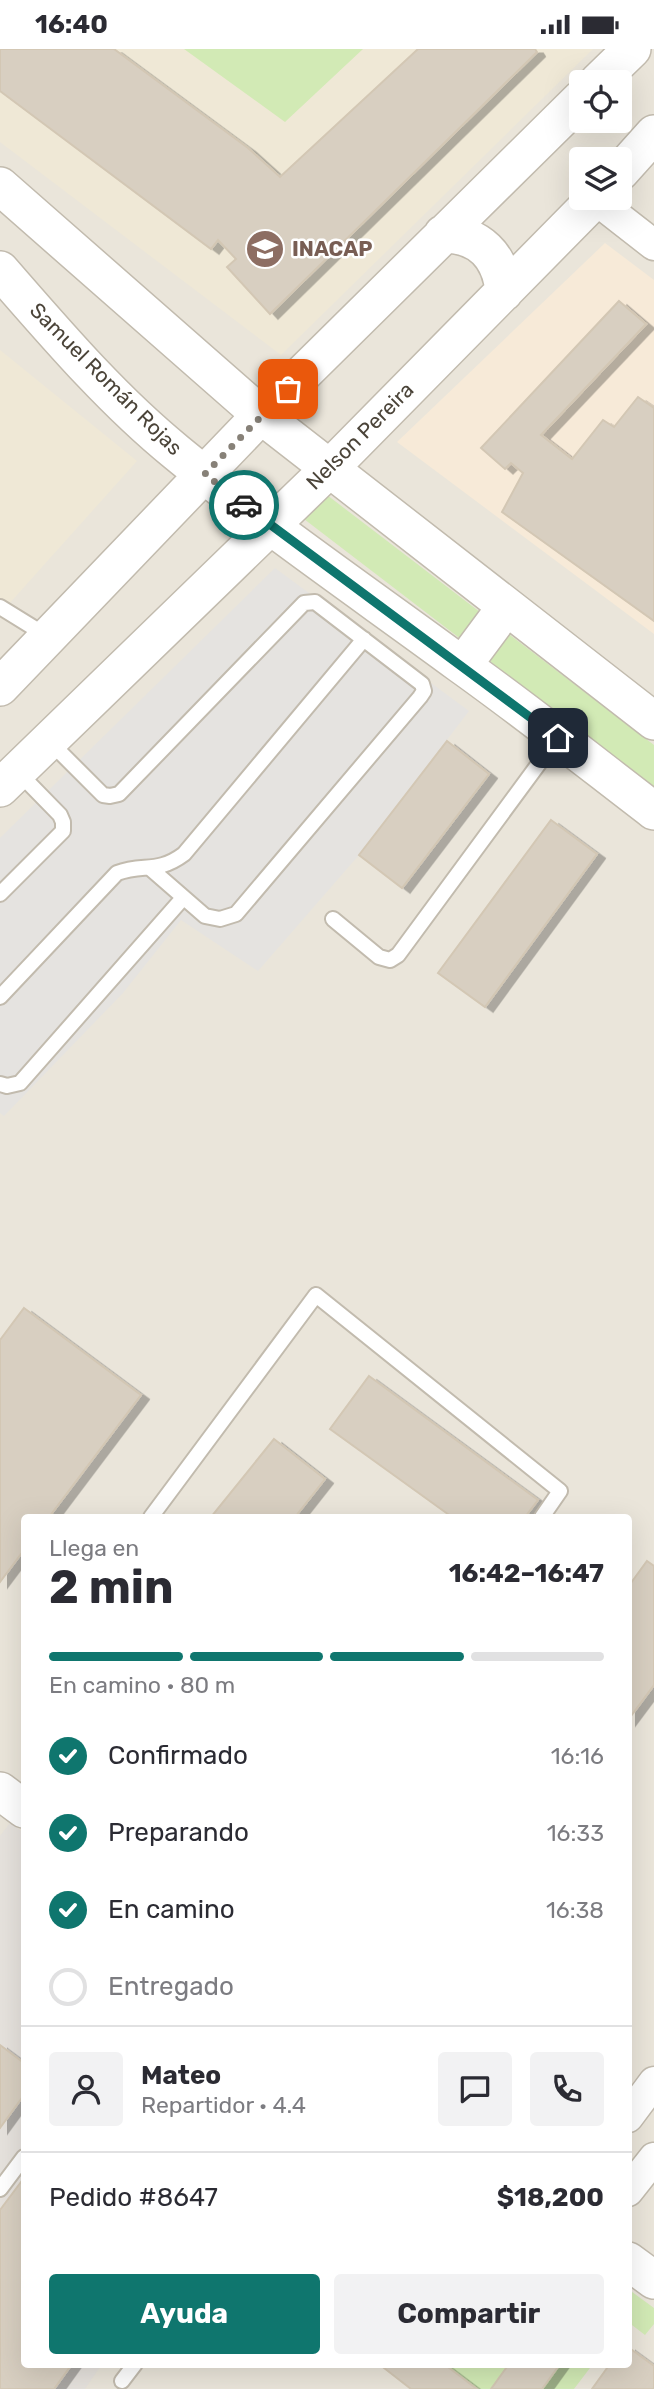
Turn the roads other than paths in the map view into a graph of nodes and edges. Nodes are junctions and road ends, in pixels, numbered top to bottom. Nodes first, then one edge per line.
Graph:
1 (632, 49) edge
2 (610, 70) edge
3 (569, 111) edge
4 (654, 134) edge
5 (632, 159) edge
6 (0, 186) edge
7 (584, 210) edge
8 (609, 210) edge
9 (443, 234) junction
10 (654, 245) edge
11 (0, 270) edge
12 (504, 292) junction
13 (261, 415) junction
14 (328, 469) junction
15 (205, 474) junction
16 (269, 525) junction
17 (0, 607) edge
18 (506, 607) junction
19 (48, 637) junction
20 (364, 639) junction
21 (463, 665) junction
22 (0, 687) edge
23 (654, 721) edge
24 (558, 738) junction
25 (48, 740) junction
26 (12, 786) edge
27 (654, 811) edge
28 (151, 869) junction
29 (0, 894) edge
30 (183, 898) junction
31 (333, 919) dead end
32 (0, 997) edge
33 (0, 1084) edge
34 (153, 1514) edge
35 (544, 1514) edge
36 (0, 1791) edge
37 (21, 1807) edge
38 (654, 2083) edge
39 (632, 2111) edge
40 (654, 2158) edge
41 (21, 2161) edge
42 (632, 2186) edge
43 (0, 2189) edge
44 (632, 2264) edge
45 (654, 2280) edge
46 (132, 2368) edge
47 (122, 2381) dead end

1 - 2 street
3 - 9 street
4 - 5 street
6 - 13 street
7 - 12 street, Nelson Pereira
8 - 10 street
9 - 12 street
9 - 13 street
11 - 15 street, Samuel Román Rojas
12 - 14 street, Nelson Pereira
13 - 14 street
13 - 15 street
14 - 16 street, Nelson Pereira
14 - 18 street
15 - 16 street, Samuel Román Rojas
15 - 19 street
16 - 21 street, Samuel Román Rojas
16 - 25 street, Nelson Pereira
17 - 19 lane
18 - 21 street
18 - 23 street
19 - 22 street
20 - 25 lane
20 - 28 lane
20 - 30 lane
21 - 24 street, Samuel Román Rojas
24 - 27 street, Samuel Román Rojas
24 - 31 lane
25 - 26 street, Nelson Pereira
26 - 29 lane
28 - 30 lane
28 - 32 lane
30 - 33 lane
34 - 35 lane
36 - 37 street
38 - 39 street
40 - 42 street
41 - 43 lane
44 - 45 street
46 - 47 lane

